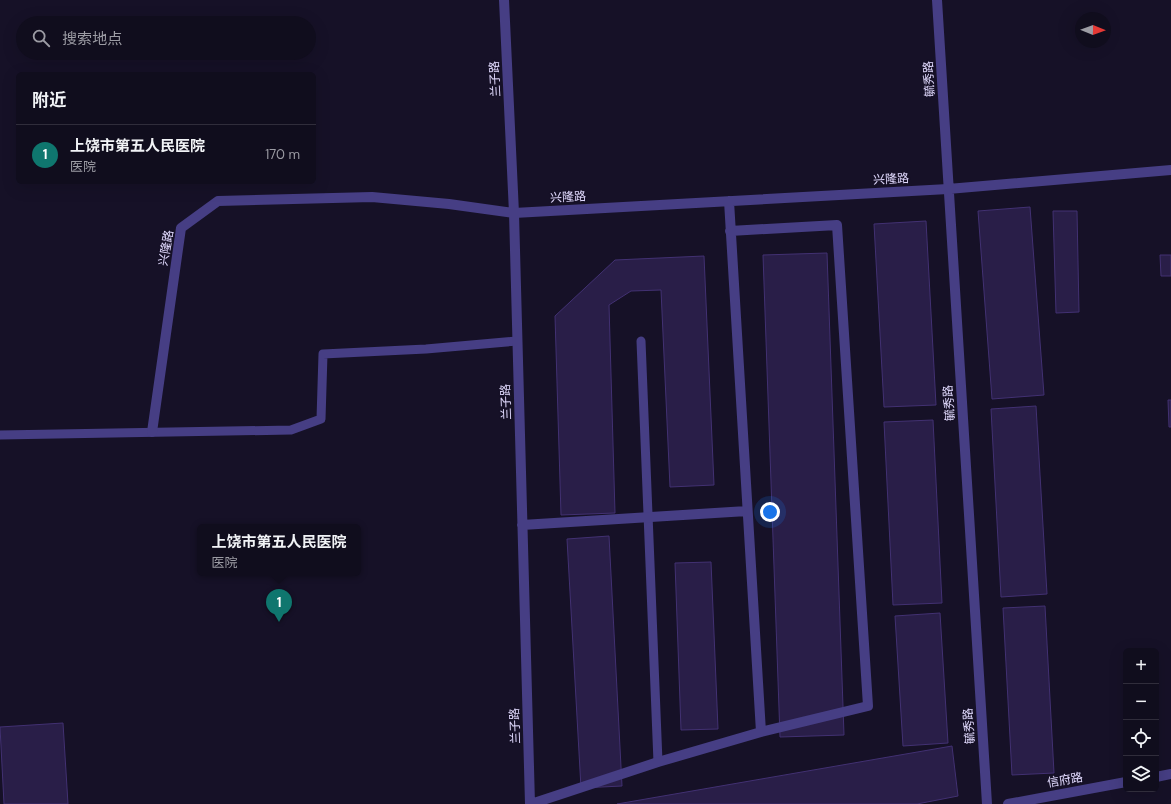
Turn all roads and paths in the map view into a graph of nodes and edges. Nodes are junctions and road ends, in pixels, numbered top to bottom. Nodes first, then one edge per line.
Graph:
1 (504, 0) edge
2 (937, 0) edge
3 (1171, 170) edge
4 (948, 189) junction
5 (729, 201) junction
6 (514, 213) junction
7 (730, 231) junction
8 (517, 341) junction
9 (642, 341) dead end
10 (152, 432) junction
11 (0, 435) edge
12 (747, 511) junction
13 (649, 517) junction
14 (522, 525) junction
15 (761, 732) junction
16 (658, 762) junction
17 (1171, 774) edge
18 (1159, 776) edge
19 (1123, 783) edge
20 (530, 804) edge
21 (987, 804) edge
22 (1008, 804) edge

1 - 6 street, 兰子路
2 - 4 street, 毓秀路
3 - 4 street, 兴隆路
4 - 5 street, 兴隆路
4 - 21 street, 毓秀路
5 - 6 street, 兴隆路
5 - 7 street
6 - 8 street, 兰子路
6 - 10 street, 兴隆路
7 - 12 street
7 - 15 street
8 - 10 lane
8 - 14 street, 兰子路
9 - 13 lane
10 - 11 lane
12 - 13 street
12 - 15 street
13 - 14 street
13 - 16 lane
14 - 20 street, 兰子路
15 - 16 street
16 - 20 street
17 - 18 street
19 - 22 street, 信府路

